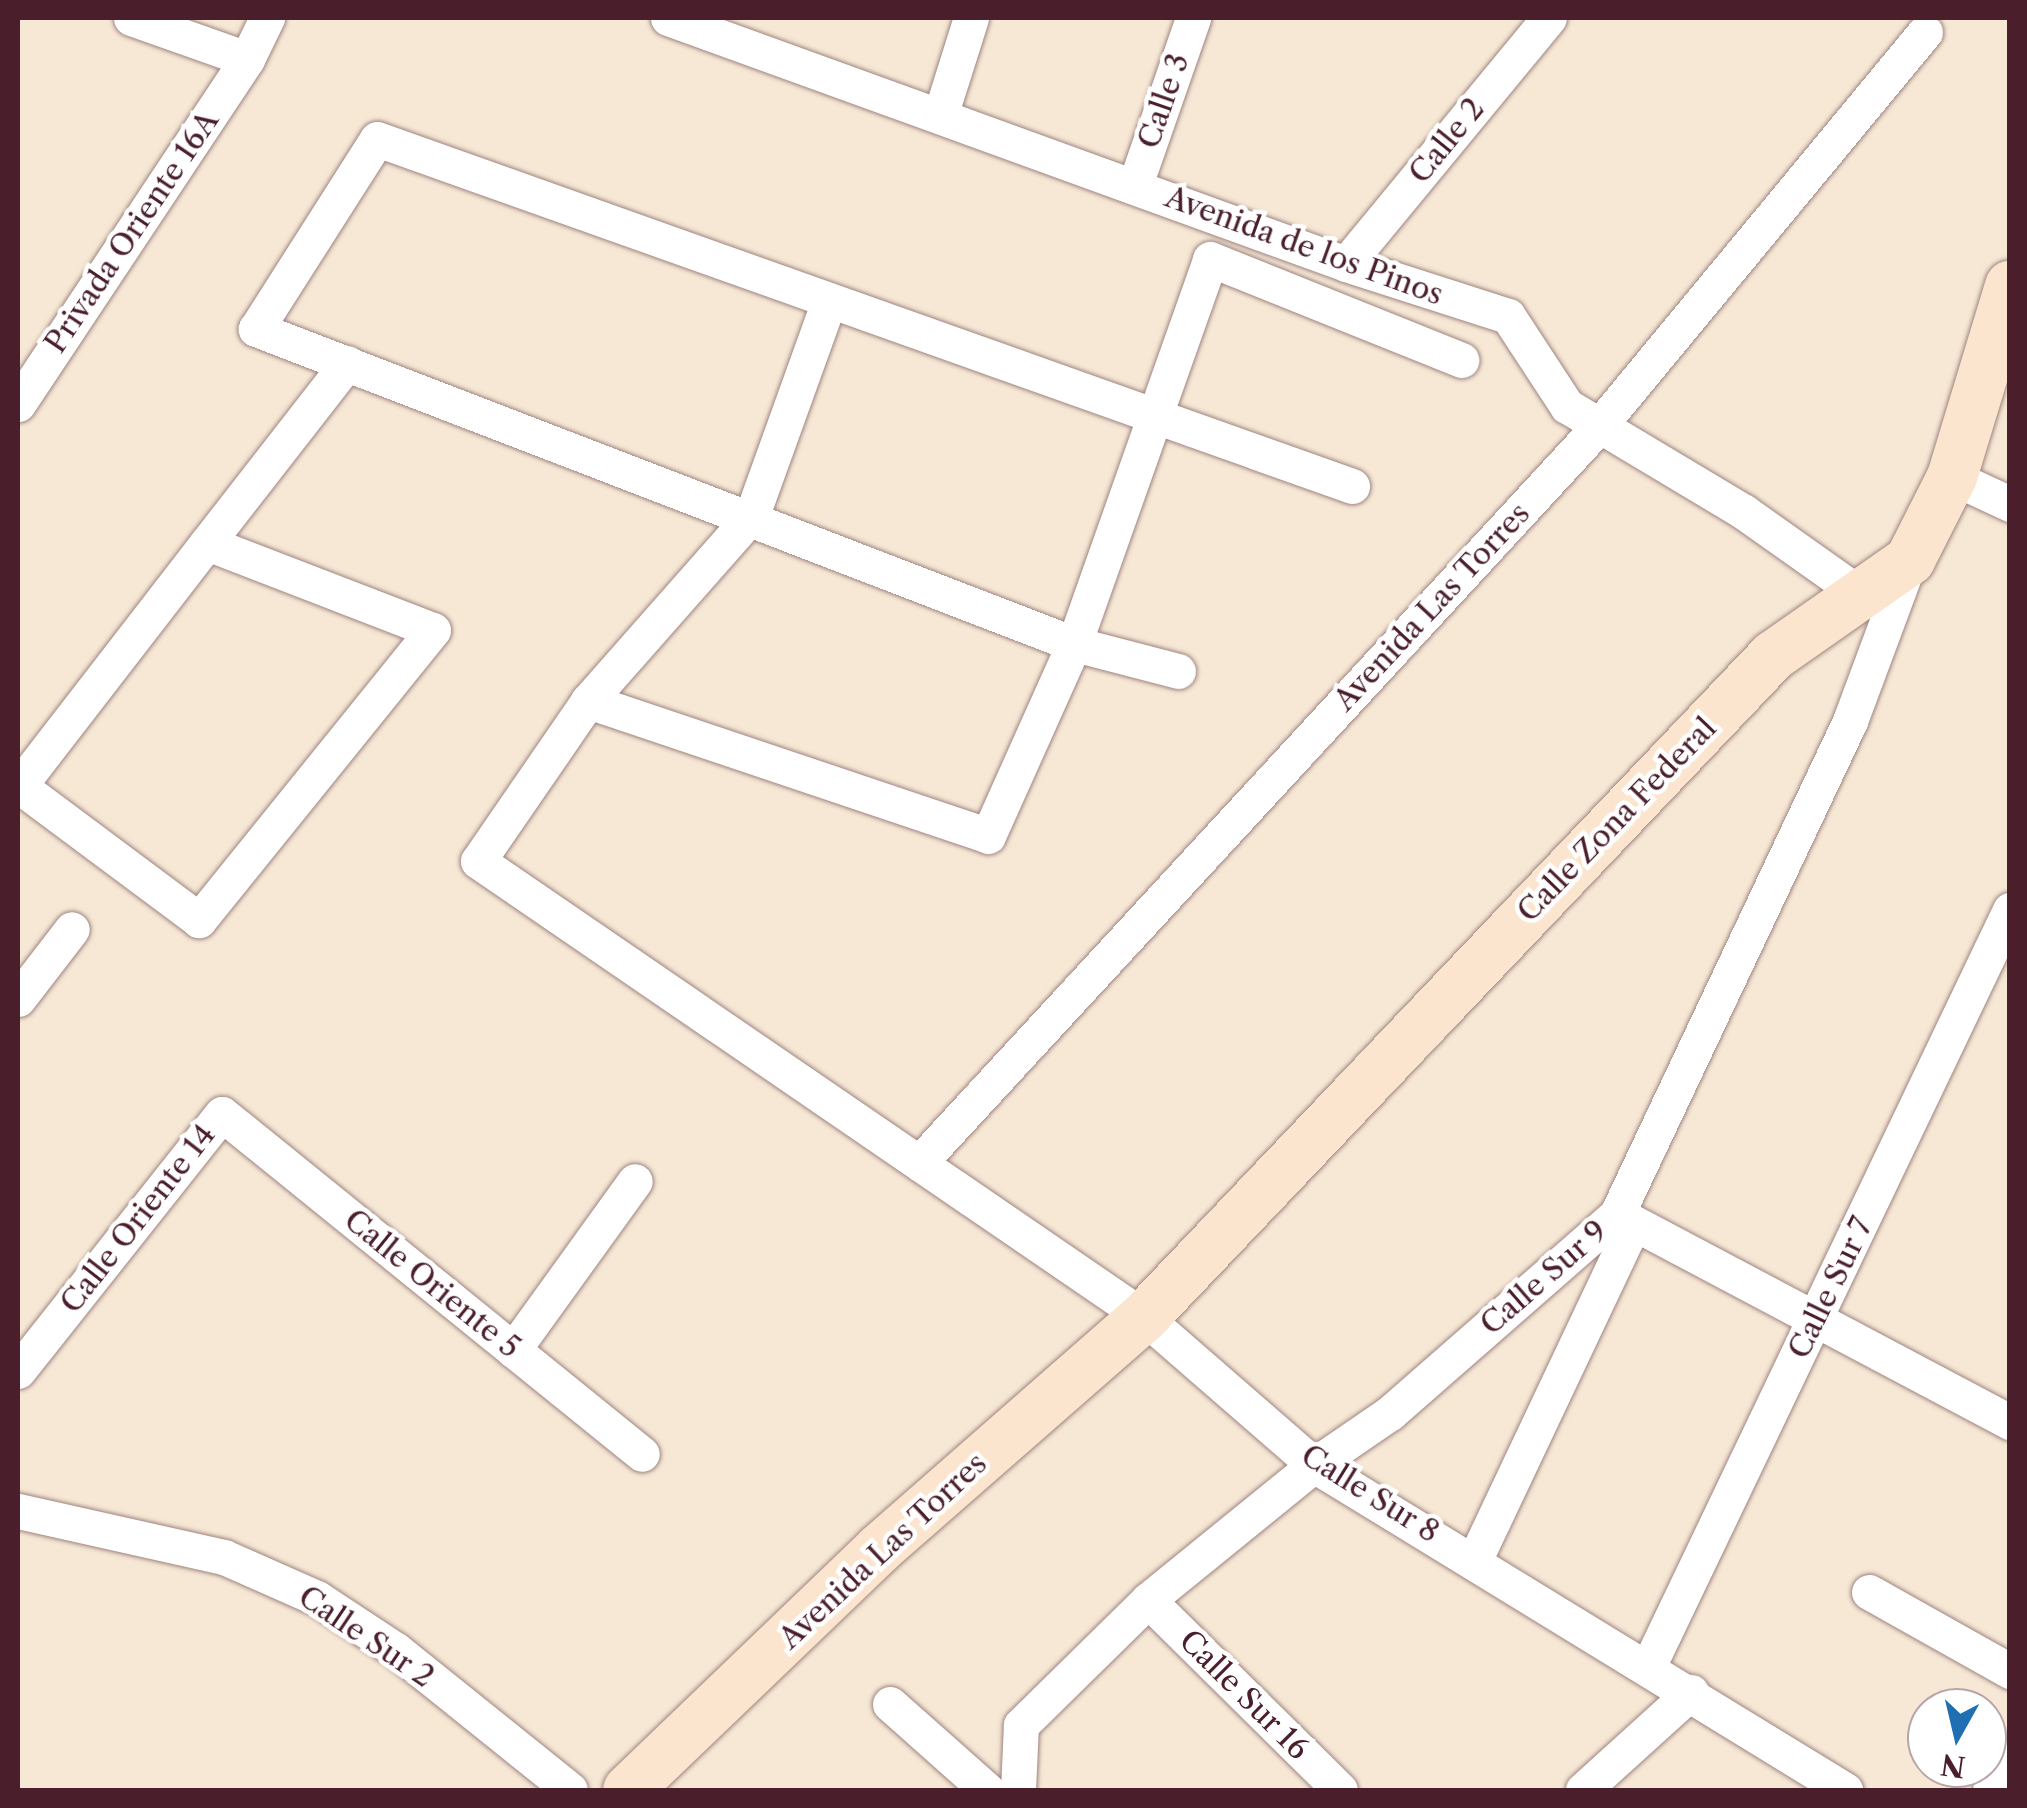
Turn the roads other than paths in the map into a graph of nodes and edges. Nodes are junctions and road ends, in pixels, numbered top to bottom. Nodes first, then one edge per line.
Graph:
1 (131, 18) edge
2 (266, 18) edge
3 (668, 18) edge
4 (971, 18) edge
5 (1194, 18) edge
6 (1549, 18) edge
7 (740, 29) edge
8 (1925, 32) dead end
9 (247, 59) junction
10 (941, 113) junction
11 (1135, 185) junction
12 (1346, 264) junction
13 (2010, 286) edge
14 (830, 301) junction
15 (1461, 360) dead end
16 (347, 363) junction
17 (18, 404) edge
18 (1155, 414) junction
19 (1600, 425) junction
20 (1952, 476) junction
21 (1352, 486) dead end
22 (2010, 504) edge
23 (752, 514) junction
24 (207, 543) junction
25 (1910, 560) junction
26 (1864, 597) junction
27 (1074, 644) junction
28 (1178, 671) dead end
29 (588, 702) junction
30 (2010, 910) edge
31 (72, 929) dead end
32 (18, 999) edge
33 (222, 1114) joint
34 (919, 1163) junction
35 (635, 1181) dead end
36 (1624, 1221) junction
37 (1144, 1317) junction
38 (1816, 1320) junction
39 (513, 1350) junction
40 (18, 1372) edge
41 (2010, 1422) edge
42 (642, 1454) dead end
43 (1314, 1465) junction
44 (18, 1511) edge
45 (1475, 1559) junction
46 (1869, 1592) dead end
47 (1148, 1600) junction
48 (1649, 1665) junction
49 (2010, 1671) edge
50 (1691, 1692) junction
51 (890, 1704) dead end
52 (2010, 1752) edge
53 (570, 1790) edge
54 (628, 1790) edge
55 (987, 1790) edge
56 (1018, 1790) edge
57 (1340, 1790) edge
58 (1582, 1790) edge
59 (1846, 1790) edge
60 (1990, 1790) edge

1 - 9 street
2 - 9 street
3 - 7 street, Avenida de los Pinos
4 - 10 street
5 - 11 street, Calle 3
6 - 12 street, Calle 2
7 - 10 street, Avenida de los Pinos
8 - 19 street, Avenida Las Torres
9 - 17 street, Privada Oriente 16A
10 - 11 street, Avenida de los Pinos
11 - 12 street, Avenida de los Pinos
12 - 19 street, Avenida de los Pinos
13 - 20 main road, Calle Zona Federal
14 - 16 street
14 - 18 street
14 - 23 street
15 - 18 street
16 - 23 street
16 - 24 street
18 - 21 street
18 - 27 street
19 - 26 street, Avenida de los Pinos
19 - 34 street, Avenida Las Torres
20 - 22 street
20 - 25 main road, Calle Zona Federal
23 - 27 street
23 - 29 street
24 - 24 street
25 - 26 main road, Calle Zona Federal
25 - 36 street, Calle Sur 9
26 - 37 main road, Calle Zona Federal
27 - 28 street
27 - 29 street
29 - 34 street, Calle Sur 8
30 - 38 street, Calle Sur 7
31 - 32 street
33 - 39 street, Calle Oriente 5
33 - 40 street, Calle Oriente 14
34 - 37 street, Calle Sur 8
35 - 39 street
36 - 38 street
36 - 43 street, Calle Sur 9
36 - 45 street
37 - 43 street, Calle Sur 8
37 - 54 main road, Avenida Las Torres
38 - 41 street
38 - 48 street, Calle Sur 7
39 - 42 street, Calle Oriente 5
43 - 45 street, Calle Sur 8
43 - 47 street, Calle Sur 9
44 - 53 street, Calle Sur 2
45 - 48 street, Calle Sur 8
46 - 49 street
47 - 56 street, Calle Sur 9
47 - 57 street, Calle Sur 16
48 - 50 street, Calle Sur 8
50 - 58 street
50 - 59 street, Calle Sur 8
51 - 55 street
52 - 60 street

